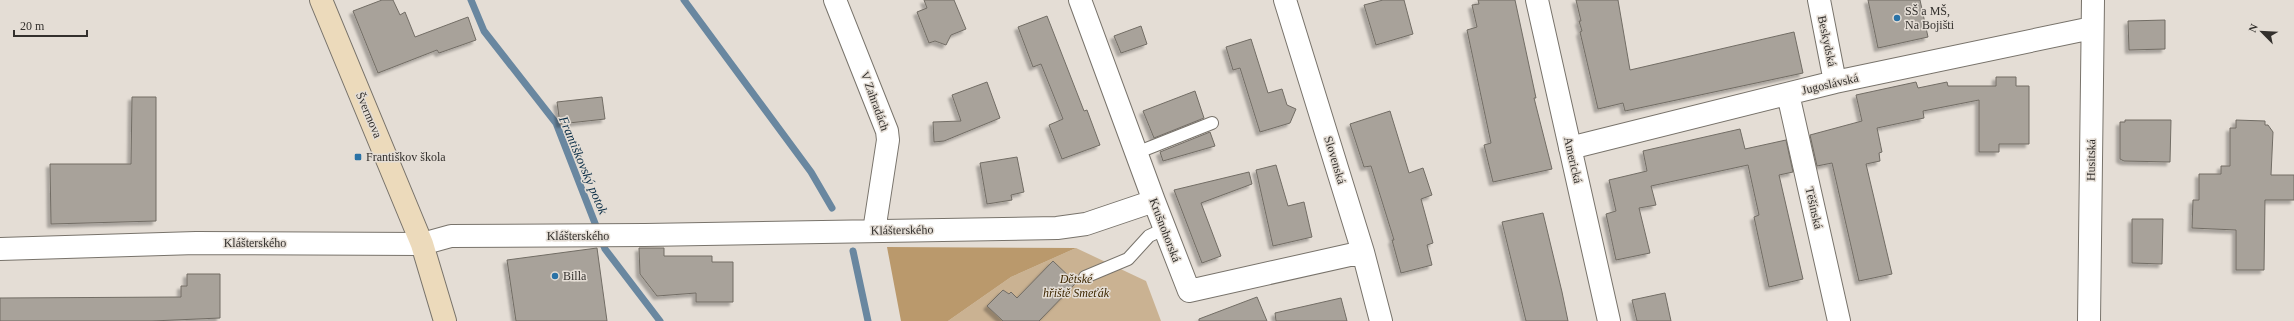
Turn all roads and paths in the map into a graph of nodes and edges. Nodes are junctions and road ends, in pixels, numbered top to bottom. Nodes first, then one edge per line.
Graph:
1 (321, 0) edge
2 (835, 0) edge
3 (1080, 0) edge
4 (1285, 0) edge
5 (1536, 0) edge
6 (1819, 0) edge
7 (2093, 0) edge
8 (2092, 28) junction
9 (1835, 82) junction
10 (1788, 94) junction
11 (1212, 123) dead end
12 (1570, 148) junction
13 (1136, 153) junction
14 (1154, 201) junction
15 (1164, 229) junction
16 (874, 231) junction
17 (422, 244) junction
18 (0, 249) edge
19 (1364, 252) junction
20 (1085, 277) dead end
21 (445, 321) edge
22 (1381, 321) edge
23 (1609, 321) edge
24 (1839, 321) edge
25 (2089, 321) edge

1 - 17 street, Švermova
2 - 16 street, V Zahradách
3 - 13 street, Krušnohorská
4 - 19 street, Slovenská
5 - 12 street, Americká
6 - 9 street, Beskydská
7 - 8 street, Husitská
8 - 9 street, Jugoslávská
8 - 25 street, Husitská
9 - 10 street, Jugoslávská
10 - 12 street, Jugoslávská
10 - 24 street, Těšínská
11 - 13 lane
12 - 23 street, Americká
13 - 14 street, Krušnohorská
14 - 15 street, Krušnohorská
14 - 16 street, Klášterského
15 - 19 street, Krušnohorská
15 - 20 lane
16 - 17 street, Klášterského
17 - 18 street, Klášterského
17 - 21 street, Švermova
19 - 22 street, Slovenská

